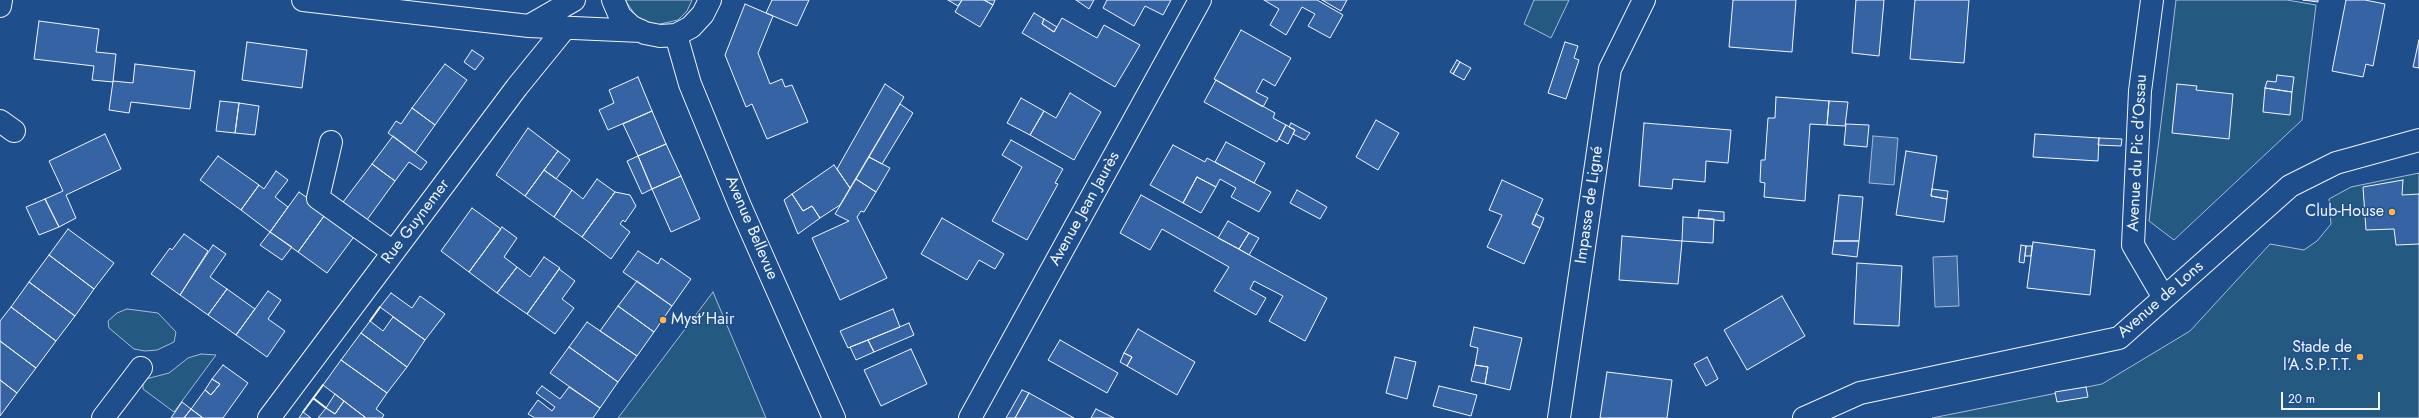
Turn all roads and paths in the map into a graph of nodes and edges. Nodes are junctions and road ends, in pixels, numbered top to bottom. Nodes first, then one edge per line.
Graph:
1 (1, 0) edge
2 (303, 0) edge
3 (574, 0) edge
4 (613, 0) edge
5 (710, 0) edge
6 (1200, 0) edge
7 (1644, 0) edge
8 (2152, 0) edge
9 (331, 2) edge
10 (0, 6) edge
11 (530, 26) junction
12 (565, 28) junction
13 (641, 31) junction
14 (676, 35) junction
15 (2419, 140) edge
16 (331, 142) dead end
17 (393, 252) junction
18 (2164, 298) junction
19 (141, 368) dead end
20 (103, 418) edge
21 (269, 418) edge
22 (834, 418) edge
23 (970, 418) edge
24 (1559, 418) edge
25 (1804, 418) edge

1 - 10 street
2 - 9 street
3 - 11 street
4 - 13 street
5 - 14 street
6 - 23 street, Avenue Jean Jaurès
7 - 24 street, Impasse de Ligné
8 - 18 street, Avenue du Pic d'Ossau
9 - 11 street
11 - 12 street
12 - 13 street
12 - 17 street, Rue Guynemer
13 - 14 street
14 - 22 street, Avenue Bellevue
15 - 18 street, Avenue de Lons
16 - 17 street
17 - 21 street, Rue Guynemer
18 - 25 street, Avenue de Lons
19 - 20 street

